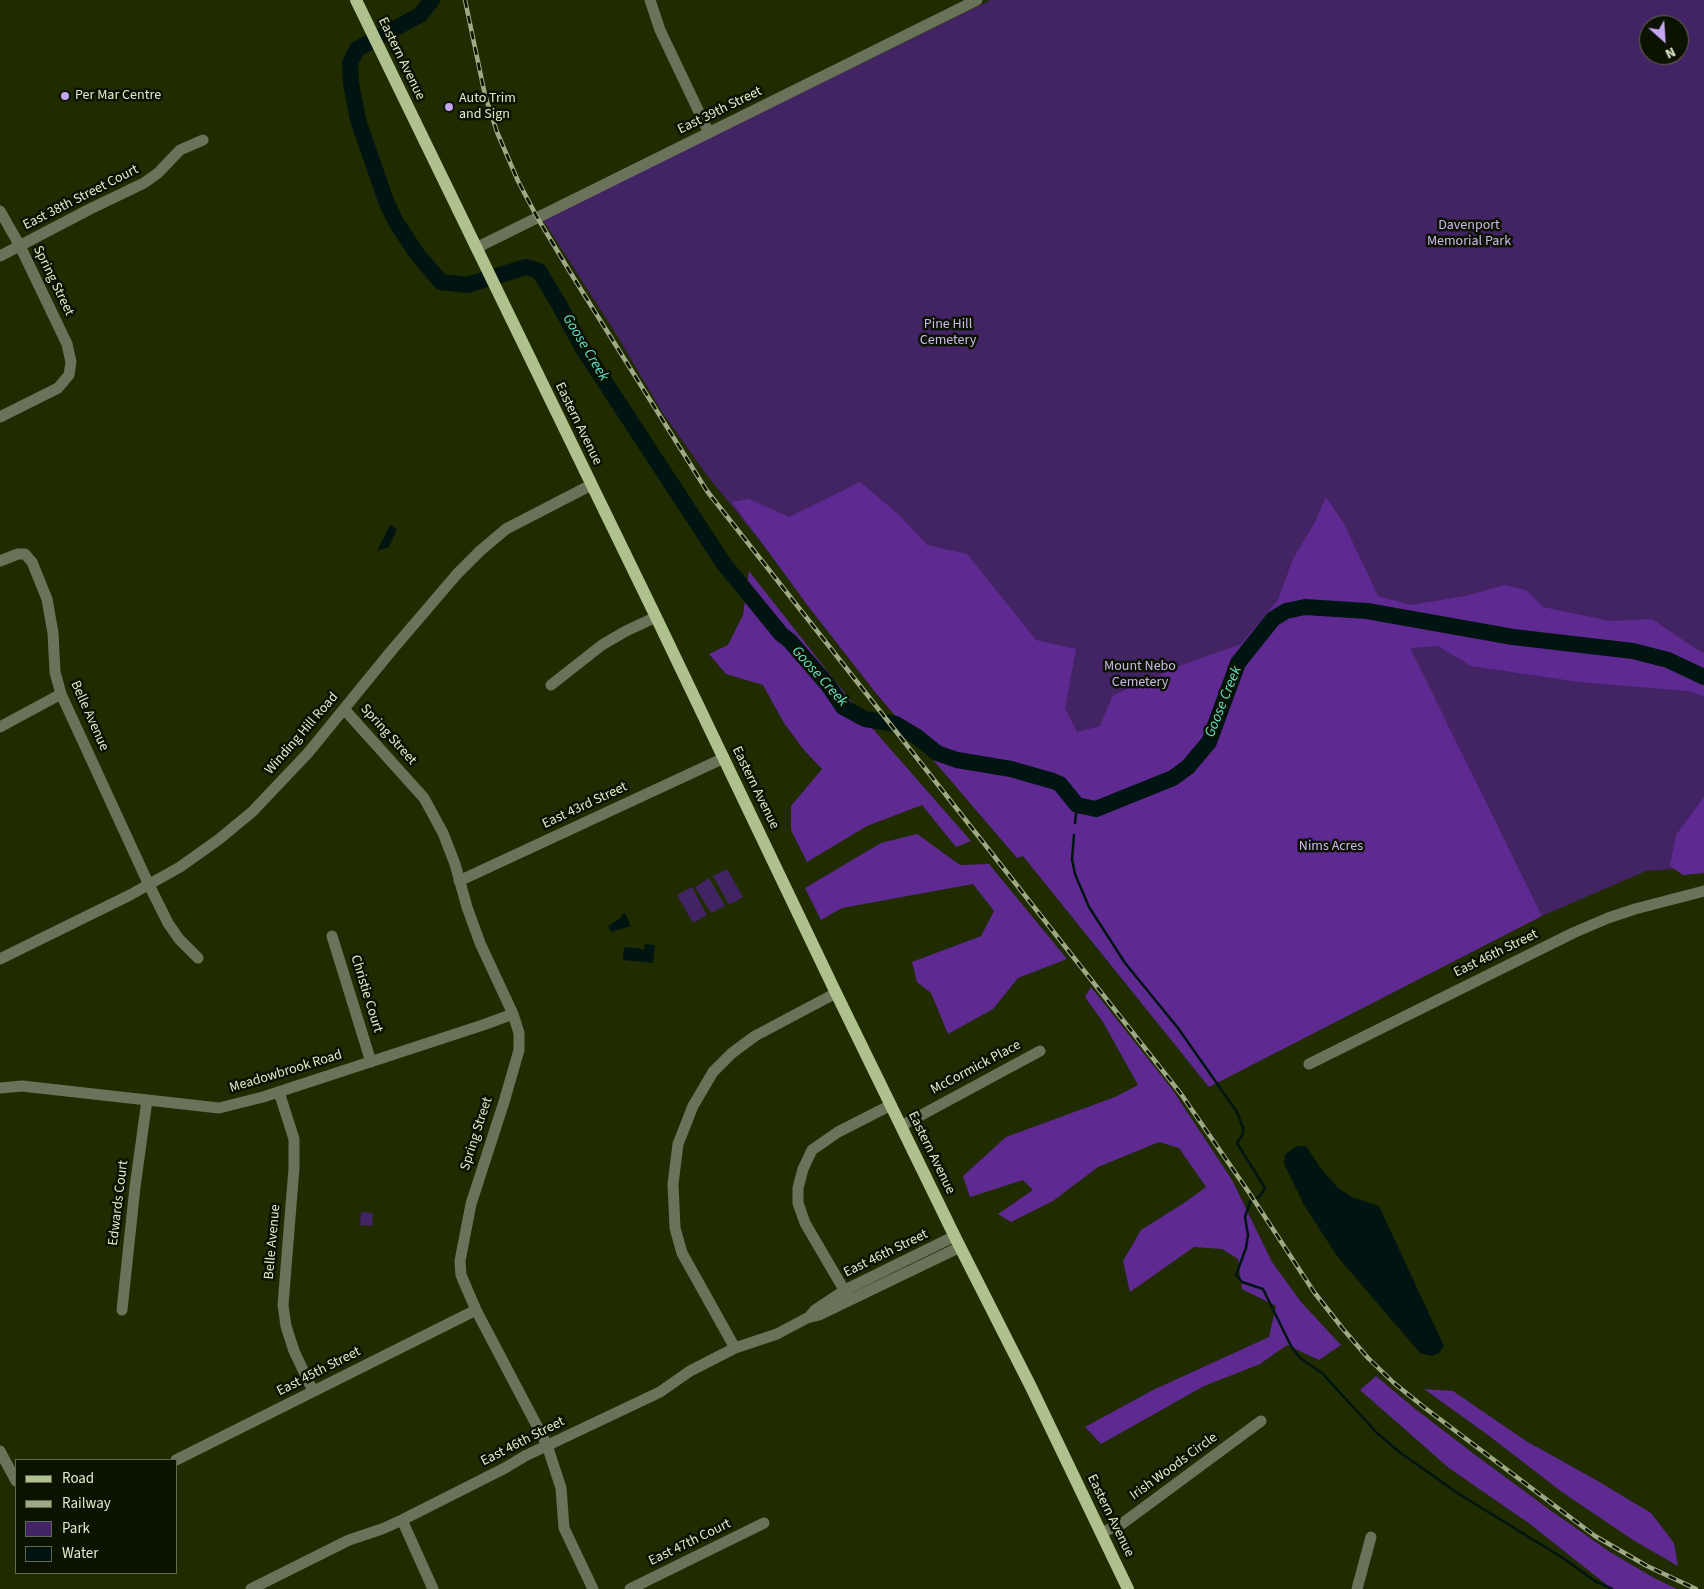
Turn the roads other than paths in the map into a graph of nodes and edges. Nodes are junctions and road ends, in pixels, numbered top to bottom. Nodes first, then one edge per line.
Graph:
1 (356, 0) edge
2 (650, 0) edge
3 (977, 0) edge
4 (710, 133) junction
5 (203, 140) dead end
6 (0, 211) edge
7 (20, 246) junction
8 (476, 248) junction
9 (0, 256) edge
10 (0, 417) edge
11 (591, 485) junction
12 (0, 561) edge
13 (656, 617) junction
14 (551, 685) dead end
15 (61, 694) junction
16 (344, 709) junction
17 (0, 727) edge
18 (724, 758) junction
19 (459, 881) junction
20 (149, 885) junction
21 (1704, 891) edge
22 (332, 936) dead end
23 (198, 958) dead end
24 (0, 959) edge
25 (836, 993) junction
26 (513, 1014) junction
27 (1040, 1051) dead end
28 (371, 1062) junction
29 (1309, 1064) dead end
30 (0, 1088) edge
31 (279, 1092) junction
32 (147, 1100) junction
33 (891, 1105) junction
34 (901, 1126) junction
35 (958, 1242) junction
36 (847, 1295) junction
37 (122, 1310) dead end
38 (476, 1310) junction
39 (735, 1348) junction
40 (313, 1391) junction
41 (1261, 1421) dead end
42 (547, 1445) junction
43 (0, 1451) edge
44 (178, 1459) edge
45 (15, 1479) edge
46 (402, 1520) junction
47 (764, 1523) dead end
48 (1101, 1533) junction
49 (1370, 1537) dead end
50 (251, 1589) edge
51 (433, 1589) edge
52 (593, 1589) edge
53 (630, 1589) edge
54 (1128, 1589) edge
55 (1357, 1589) edge

1 - 8 main road, Eastern Avenue
2 - 4 street
3 - 4 street, East 39th Street
4 - 8 street, East 39th Street
5 - 7 street, East 38th Street Court
6 - 7 street, Spring Street
7 - 9 street, East 38th Street Court
7 - 10 street, Spring Street
8 - 11 main road, Eastern Avenue
11 - 13 main road, Eastern Avenue
11 - 16 street, Winding Hill Road
12 - 15 street, Belle Avenue
13 - 14 street
13 - 18 main road, Eastern Avenue
15 - 17 street
15 - 20 street, Belle Avenue
16 - 19 street, Spring Street
16 - 20 street, Winding Hill Road
18 - 19 street, East 43rd Street
18 - 25 main road, Eastern Avenue
19 - 26 street, Spring Street
20 - 23 street, Belle Avenue
20 - 24 street, Winding Hill Road
21 - 29 street, East 46th Street
22 - 28 street, Christie Court
25 - 33 main road, Eastern Avenue
25 - 39 street
26 - 28 street, Meadowbrook Road
26 - 38 street, Spring Street
27 - 34 street, McCormick Place
28 - 31 street, Meadowbrook Road
30 - 32 street, Meadowbrook Road
31 - 32 street, Meadowbrook Road
31 - 40 street, Belle Avenue
32 - 37 street, Edwards Court
33 - 34 main road, Eastern Avenue
33 - 36 street
34 - 35 main road, Eastern Avenue
35 - 36 street, East 46th Street
35 - 48 main road, Eastern Avenue
36 - 39 street, East 46th Street
38 - 40 street, East 45th Street
38 - 42 street, Spring Street
39 - 42 street, East 46th Street
40 - 44 street, East 45th Street
41 - 48 street, Irish Woods Circle
42 - 46 street, East 46th Street
42 - 52 street, Spring Street
43 - 45 street
46 - 50 street, East 46th Street
46 - 51 street
47 - 53 street, East 47th Court
48 - 54 main road, Eastern Avenue
49 - 55 street

